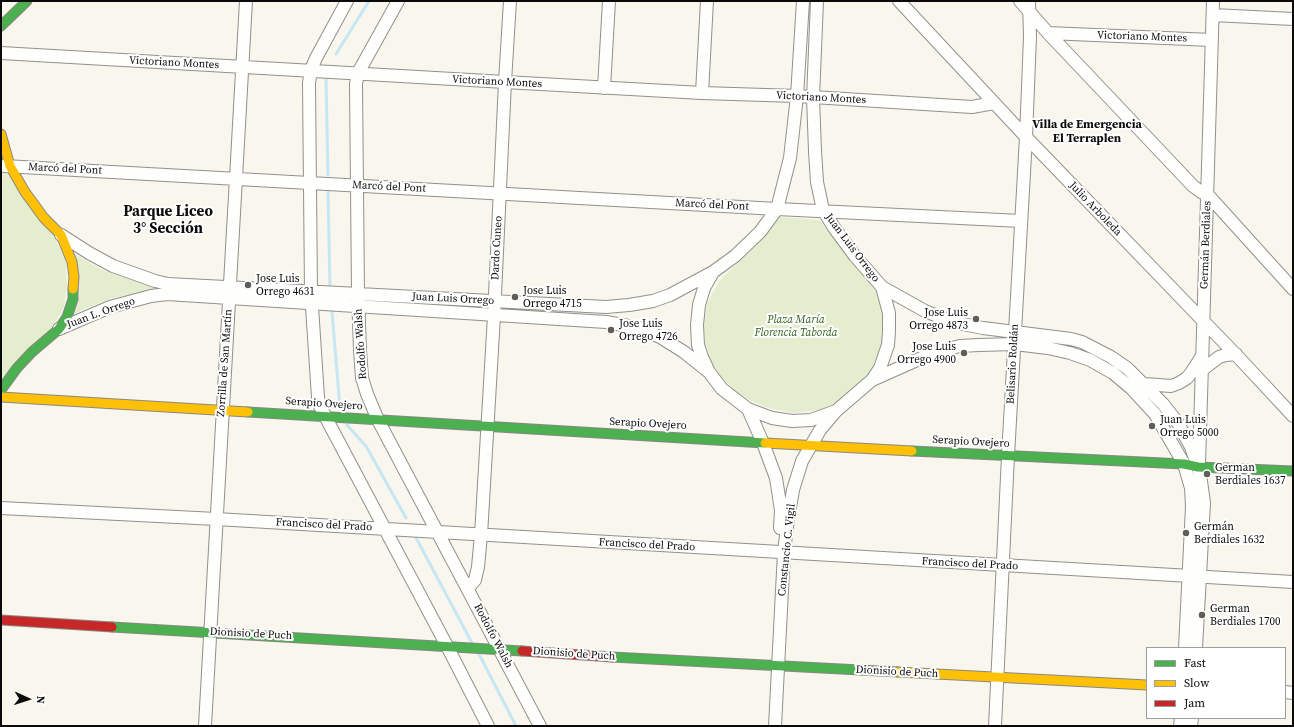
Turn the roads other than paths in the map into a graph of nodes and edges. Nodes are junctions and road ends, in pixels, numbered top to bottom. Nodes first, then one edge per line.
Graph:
1 (27, 1) edge
2 (246, 1) edge
3 (347, 1) edge
4 (398, 1) edge
5 (510, 1) edge
6 (609, 1) edge
7 (707, 1) edge
8 (803, 1) edge
9 (817, 1) edge
10 (899, 1) edge
11 (1020, 1) edge
12 (1213, 1) edge
13 (1029, 6) edge
14 (1213, 15) junction
15 (1293, 19) edge
16 (1, 26) edge
17 (1048, 33) junction
18 (1212, 40) junction
19 (1, 53) edge
20 (244, 66) junction
21 (311, 70) junction
22 (358, 73) junction
23 (505, 82) junction
24 (604, 88) junction
25 (702, 93) junction
26 (797, 96) junction
27 (813, 98) junction
28 (994, 103) junction
29 (1, 134) edge
30 (1026, 138) junction
31 (5, 166) edge
32 (237, 178) junction
33 (309, 182) junction
34 (357, 185) junction
35 (499, 193) junction
36 (1208, 196) junction
37 (777, 209) junction
38 (823, 210) junction
39 (1021, 221) junction
40 (61, 235) junction
41 (713, 272) junction
42 (882, 287) junction
43 (167, 289) junction
44 (1293, 289) edge
45 (230, 293) junction
46 (358, 294) junction
47 (311, 298) junction
48 (494, 301) junction
49 (359, 307) junction
50 (494, 316) junction
51 (1203, 322) junction
52 (59, 329) junction
53 (1015, 332) junction
54 (1015, 344) junction
55 (1236, 354) junction
56 (1202, 355) junction
57 (1202, 370) junction
58 (709, 372) junction
59 (872, 380) junction
60 (1145, 384) junction
61 (1, 390) edge
62 (1, 397) edge
63 (748, 409) junction
64 (222, 410) junction
65 (836, 411) junction
66 (325, 416) junction
67 (1293, 416) edge
68 (378, 420) junction
69 (487, 426) junction
70 (763, 443) junction
71 (810, 446) junction
72 (1008, 456) junction
73 (1184, 464) junction
74 (1198, 467) junction
75 (1293, 471) edge
76 (1191, 488) junction
77 (1, 508) edge
78 (216, 518) junction
79 (386, 529) junction
80 (437, 532) junction
81 (481, 535) junction
82 (781, 552) junction
83 (1004, 566) junction
84 (1195, 577) junction
85 (1293, 582) edge
86 (468, 588) junction
87 (1, 620) edge
88 (211, 632) junction
89 (447, 646) junction
90 (1185, 647) edge
91 (1196, 647) edge
92 (500, 649) junction
93 (775, 666) junction
94 (997, 677) junction
95 (1146, 685) edge
96 (205, 726) edge
97 (488, 726) edge
98 (540, 726) edge
99 (768, 726) edge
100 (775, 726) edge
101 (995, 726) edge

1 - 16 street
2 - 20 street, Zorrilla de San Martín
3 - 21 street
4 - 22 street, Rodolfo Walsh
5 - 23 street, Dardo Cuneo
6 - 24 street
7 - 25 street
8 - 26 street
9 - 27 street
10 - 28 street, Julio Arboleda
11 - 13 street
12 - 14 street, Germán Berdiales
13 - 17 street
13 - 30 street, Belisario Roldán
14 - 15 street
14 - 18 street, Germán Berdiales
17 - 18 street, Victoriano Montes
17 - 36 street
18 - 36 street, Germán Berdiales
19 - 20 street, Victoriano Montes
20 - 21 street, Victoriano Montes
20 - 32 street, Zorrilla de San Martín
21 - 22 street, Victoriano Montes
21 - 33 street
22 - 23 street, Victoriano Montes
22 - 34 street, Rodolfo Walsh
23 - 24 street, Victoriano Montes
23 - 35 street, Dardo Cuneo
24 - 25 street, Victoriano Montes
25 - 26 street, Victoriano Montes
26 - 27 street, Victoriano Montes
26 - 37 street
27 - 28 street, Victoriano Montes
27 - 38 street
28 - 30 street, Julio Arboleda
29 - 31 street
30 - 39 street, Belisario Roldán
30 - 51 street, Julio Arboleda
31 - 32 street, Marcó del Pont
31 - 40 street
32 - 33 street, Marcó del Pont
32 - 45 street, Zorrilla de San Martín
33 - 34 street, Marcó del Pont
33 - 47 street
34 - 35 street, Marcó del Pont
34 - 46 street, Rodolfo Walsh
35 - 37 street, Marcó del Pont
35 - 48 street, Dardo Cuneo
36 - 44 street
36 - 51 street, Germán Berdiales
37 - 38 street
37 - 41 street, Juan Luis Orrego
38 - 39 street
38 - 42 street, Juan Luis Orrego
39 - 53 street, Belisario Roldán
40 - 43 street
40 - 52 street
41 - 48 street, Juan Luis Orrego
41 - 58 street
42 - 53 street, Juan Luis Orrego
42 - 59 street, Constancio C. Vigil
43 - 45 street, Juan Luis Orrego
43 - 52 street, Juan L. Orrego
45 - 47 street, Juan Luis Orrego
45 - 64 street, Zorrilla de San Martín
46 - 47 street, Juan Luis Orrego
46 - 48 street, Juan Luis Orrego
46 - 49 street, Rodolfo Walsh
47 - 49 street, Juan Luis Orrego
47 - 66 street
48 - 50 street, Dardo Cuneo
49 - 50 street, Juan Luis Orrego
49 - 68 street, Rodolfo Walsh
50 - 58 street, Juan Luis Orrego
50 - 69 street, Dardo Cuneo
51 - 55 street, Julio Arboleda
51 - 56 street, Germán Berdiales
52 - 61 street
53 - 54 street, Belisario Roldán
53 - 60 street, Juan Luis Orrego
54 - 59 street
54 - 72 street, Belisario Roldán
54 - 73 street
55 - 57 street
55 - 67 street, Julio Arboleda
56 - 57 street, Germán Berdiales
56 - 60 street
57 - 74 street, Germán Berdiales
58 - 63 street
59 - 65 street, Constancio C. Vigil
60 - 74 street, Juan Luis Orrego
62 - 64 street, Serapio Ovejero
63 - 65 street
63 - 70 street, Constancio C. Vigil
64 - 66 street, Serapio Ovejero
64 - 78 street, Zorrilla de San Martín
65 - 71 street, Constancio C. Vigil
66 - 68 street, Serapio Ovejero
66 - 79 street
68 - 69 street, Serapio Ovejero
68 - 80 street, Rodolfo Walsh
69 - 70 street, Serapio Ovejero
69 - 81 street, Dardo Cuneo
70 - 71 street, Serapio Ovejero
70 - 82 street, Constancio C. Vigil
71 - 72 street, Serapio Ovejero
71 - 82 street, Constancio C. Vigil
72 - 73 street, Serapio Ovejero
72 - 83 street, Belisario Roldán
73 - 74 street, Serapio Ovejero
73 - 76 street
74 - 75 street, Serapio Ovejero
74 - 76 street, Germán Berdiales
74 - 84 street, Juan Luis Orrego
76 - 84 street
77 - 78 street, Francisco del Prado
78 - 79 street, Francisco del Prado
78 - 88 street, Zorrilla de San Martín
79 - 80 street, Francisco del Prado
79 - 89 street
80 - 81 street, Francisco del Prado
80 - 86 street, Rodolfo Walsh
81 - 82 street, Francisco del Prado
81 - 86 street, Dardo Cuneo
82 - 83 street, Francisco del Prado
82 - 93 street, Constancio C. Vigil
83 - 84 street, Francisco del Prado
83 - 94 street, Belisario Roldán
84 - 85 street, Francisco del Prado
84 - 90 street
84 - 91 street
86 - 92 street, Rodolfo Walsh
87 - 88 street, Dionisio de Puch
88 - 89 street, Dionisio de Puch
88 - 96 street, Zorrilla de San Martín
89 - 92 street, Dionisio de Puch
89 - 97 street
92 - 93 street, Dionisio de Puch
92 - 98 street, Rodolfo Walsh
93 - 94 street, Dionisio de Puch
93 - 99 street, Constancio C. Vigil
93 - 100 street, Constancio C. Vigil
94 - 95 street, Dionisio de Puch
94 - 101 street, Belisario Roldán

